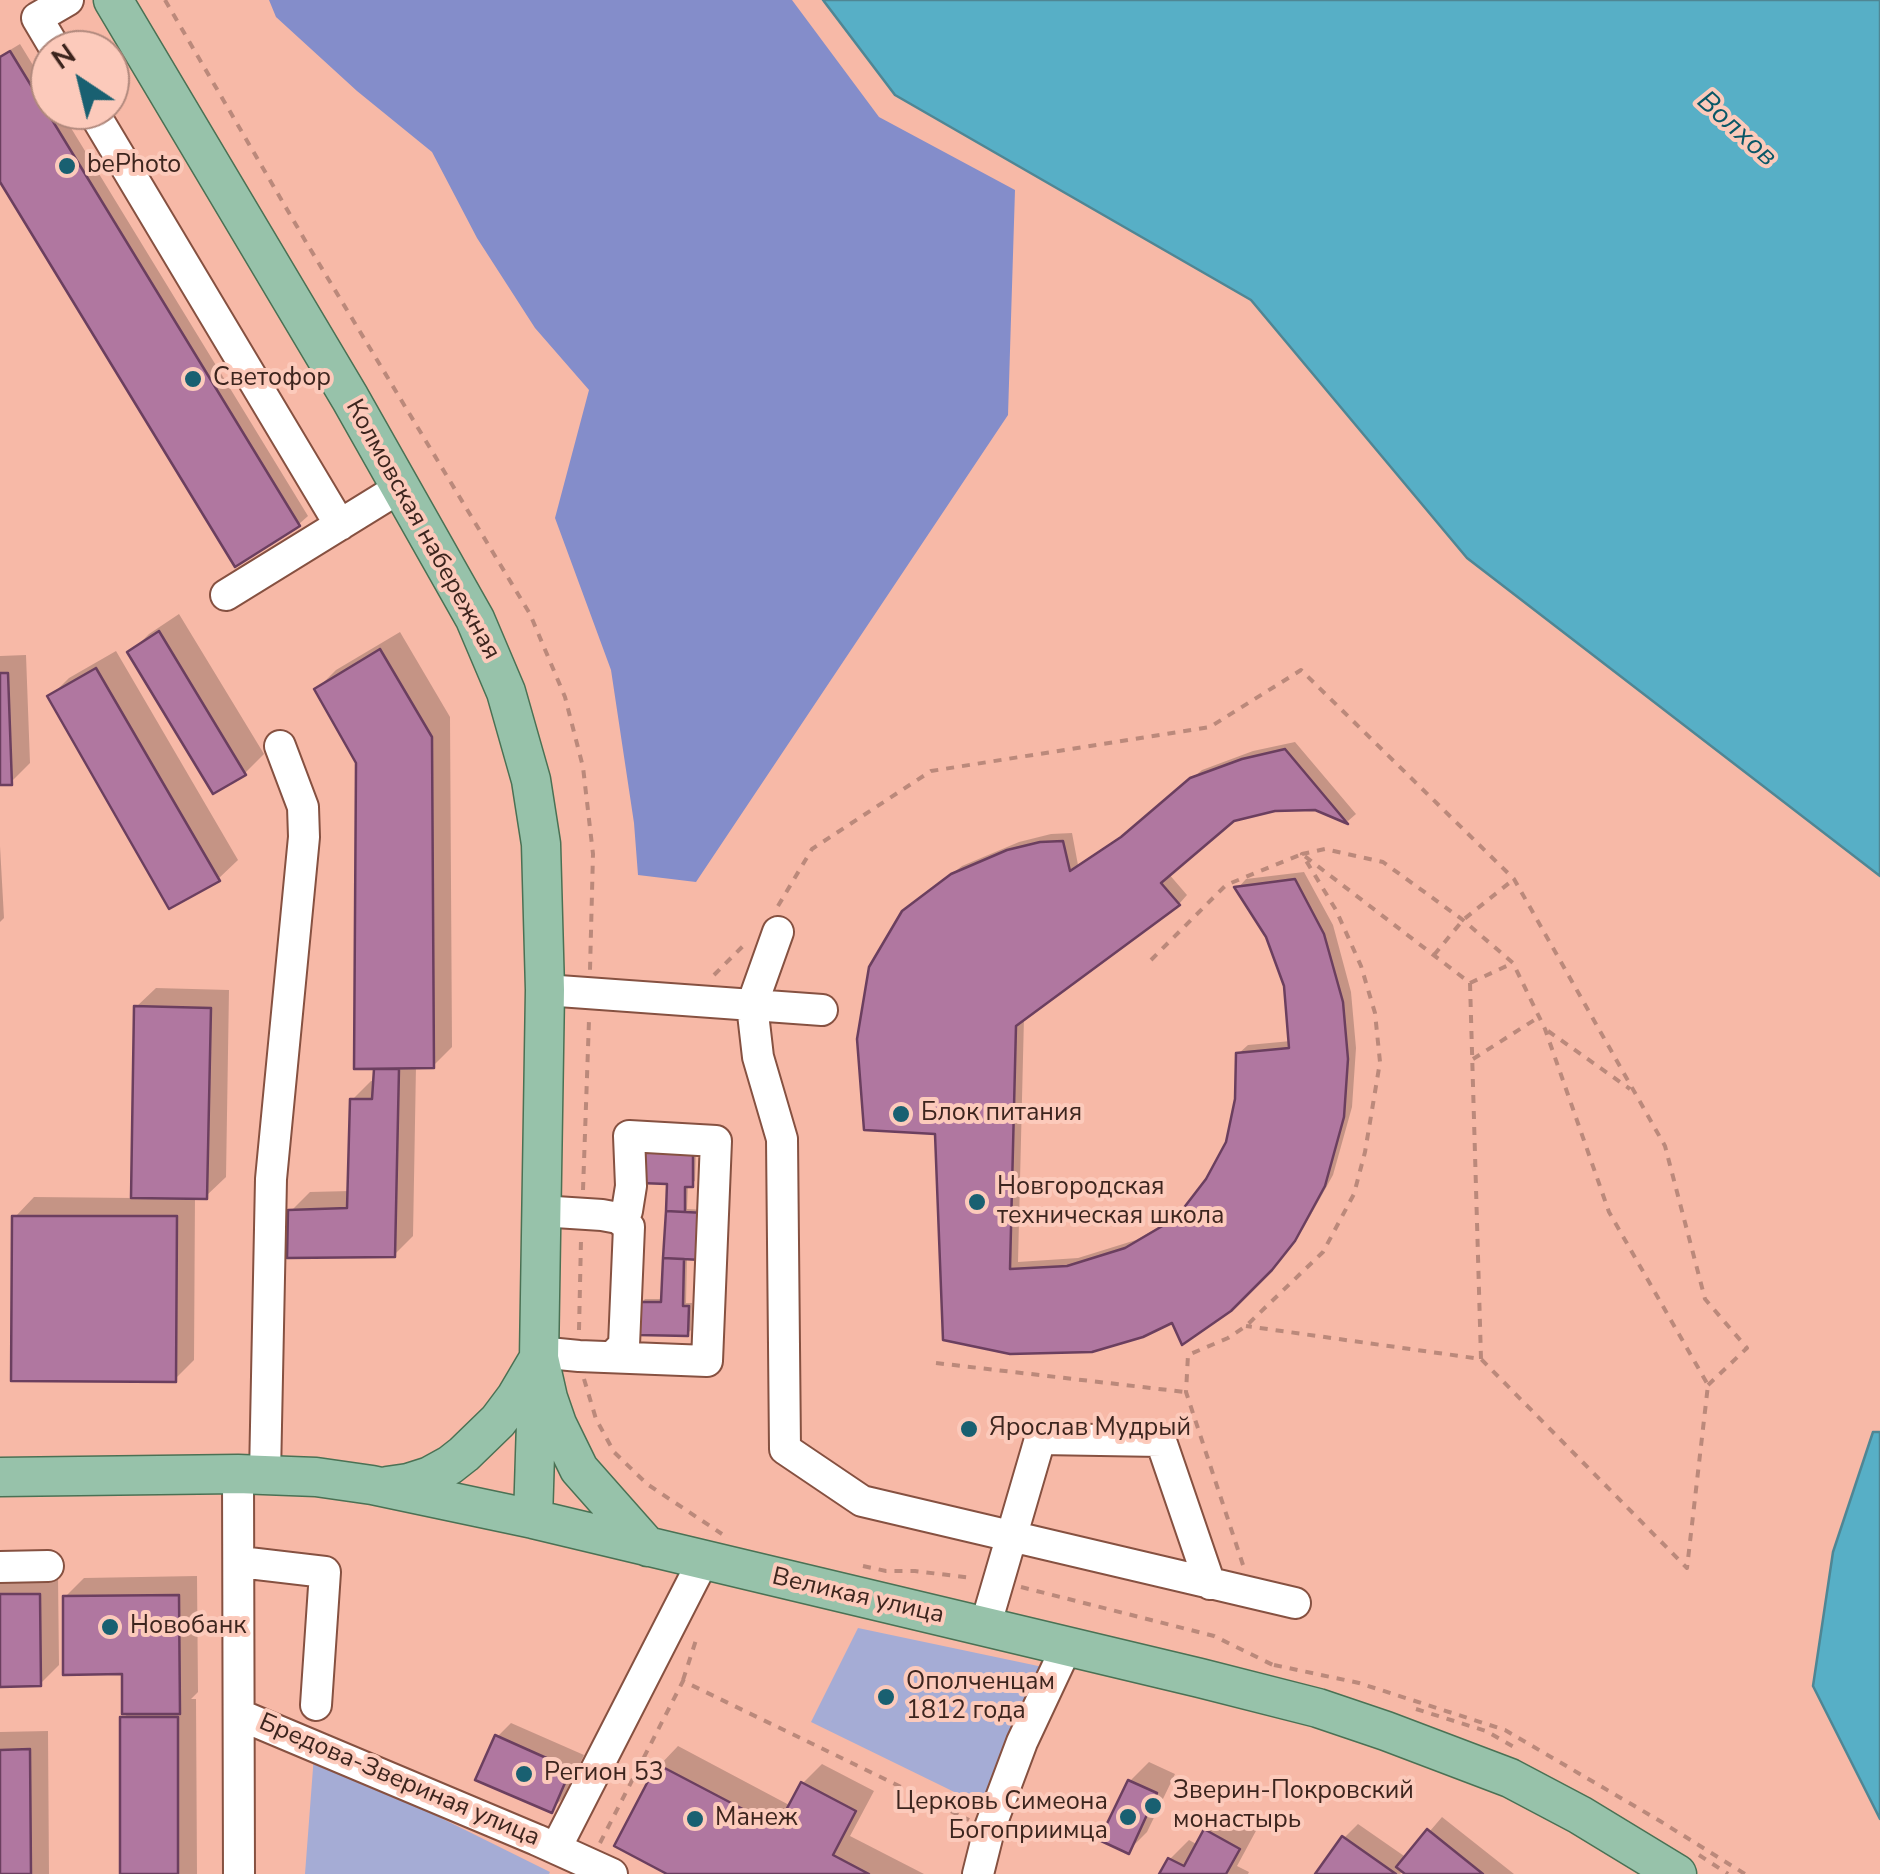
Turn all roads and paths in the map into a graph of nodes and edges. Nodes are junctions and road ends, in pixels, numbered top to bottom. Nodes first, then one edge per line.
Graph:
1 (68, 0) edge
2 (112, 0) edge
3 (165, 0) edge
4 (44, 30) edge
5 (104, 130) edge
6 (401, 488) junction
7 (340, 526) junction
8 (226, 594) dead end
9 (280, 746) dead end
10 (1302, 854) junction
11 (1514, 878) junction
12 (1463, 920) junction
13 (770, 924) junction
14 (1434, 955) junction
15 (1151, 960) dead end
16 (1513, 963) junction
17 (707, 982) dead end
18 (1470, 983) junction
19 (545, 990) junction
20 (590, 993) junction
21 (752, 1005) junction
22 (822, 1010) dead end
23 (1539, 1017) junction
24 (1545, 1029) junction
25 (1472, 1059) junction
26 (1634, 1092) junction
27 (540, 1211) junction
28 (582, 1214) junction
29 (618, 1218) junction
30 (1246, 1326) junction
31 (538, 1355) junction
32 (579, 1356) junction
33 (612, 1356) junction
34 (1481, 1359) junction
35 (936, 1364) dead end
36 (1708, 1385) junction
37 (1186, 1392) junction
38 (252, 1474) junction
39 (0, 1477) edge
40 (372, 1485) junction
41 (533, 1519) junction
42 (1012, 1535) junction
43 (648, 1546) junction
44 (715, 1548) junction
45 (240, 1562) junction
46 (48, 1566) dead end
47 (0, 1567) edge
48 (1210, 1584) junction
49 (1252, 1593) junction
50 (1295, 1603) dead end
51 (985, 1627) junction
52 (697, 1637) dead end
53 (1068, 1646) junction
54 (683, 1681) junction
55 (316, 1704) dead end
56 (240, 1714) junction
57 (989, 1830) junction
58 (556, 1848) junction
59 (600, 1869) edge
60 (239, 1874) edge
61 (978, 1874) edge
62 (1677, 1874) edge

1 - 4 street
2 - 6 main road, Колмовская набережная
3 - 20 path
5 - 7 street
6 - 7 street
6 - 19 main road, Колмовская набережная
7 - 8 street
9 - 38 street
10 - 12 path
10 - 14 path
10 - 15 path
10 - 30 path
11 - 12 path
11 - 13 path
11 - 26 path
12 - 14 path
12 - 16 path
13 - 17 path
13 - 21 street
14 - 18 path
16 - 18 path
16 - 23 path
18 - 25 path
19 - 20 street
19 - 27 main road, Колмовская набережная
20 - 21 street
20 - 28 path
21 - 22 street
21 - 42 street
23 - 24 path
23 - 25 path
24 - 26 path
24 - 36 path
25 - 34 path
26 - 36 path
27 - 28 street
27 - 31 main road, Колмовская набережная
28 - 29 street
28 - 32 path
29 - 33 street
29 - 33 street
30 - 34 path
30 - 37 path
31 - 32 street
31 - 40 main road
31 - 41 main road, Колмовская набережная
31 - 43 main road
32 - 33 street
32 - 44 path
34 - 36 path
35 - 37 path
37 - 49 path
38 - 39 main road, Великая улица
38 - 40 main road, Великая улица
38 - 45 street
40 - 41 main road, Великая улица
41 - 43 main road, Великая улица
42 - 48 street
42 - 48 street
42 - 51 street
43 - 44 main road, Великая улица
44 - 51 main road, Великая улица
44 - 58 street
45 - 55 street
45 - 56 street
46 - 47 street
48 - 49 street
49 - 50 street
51 - 53 main road, Великая улица
52 - 54 path
53 - 57 street
53 - 62 main road, Великая улица
54 - 57 path
54 - 59 path
56 - 58 street, Бредова-Звериная улица
56 - 60 street
57 - 61 street
58 - 59 street, Бредова-Звериная улица

